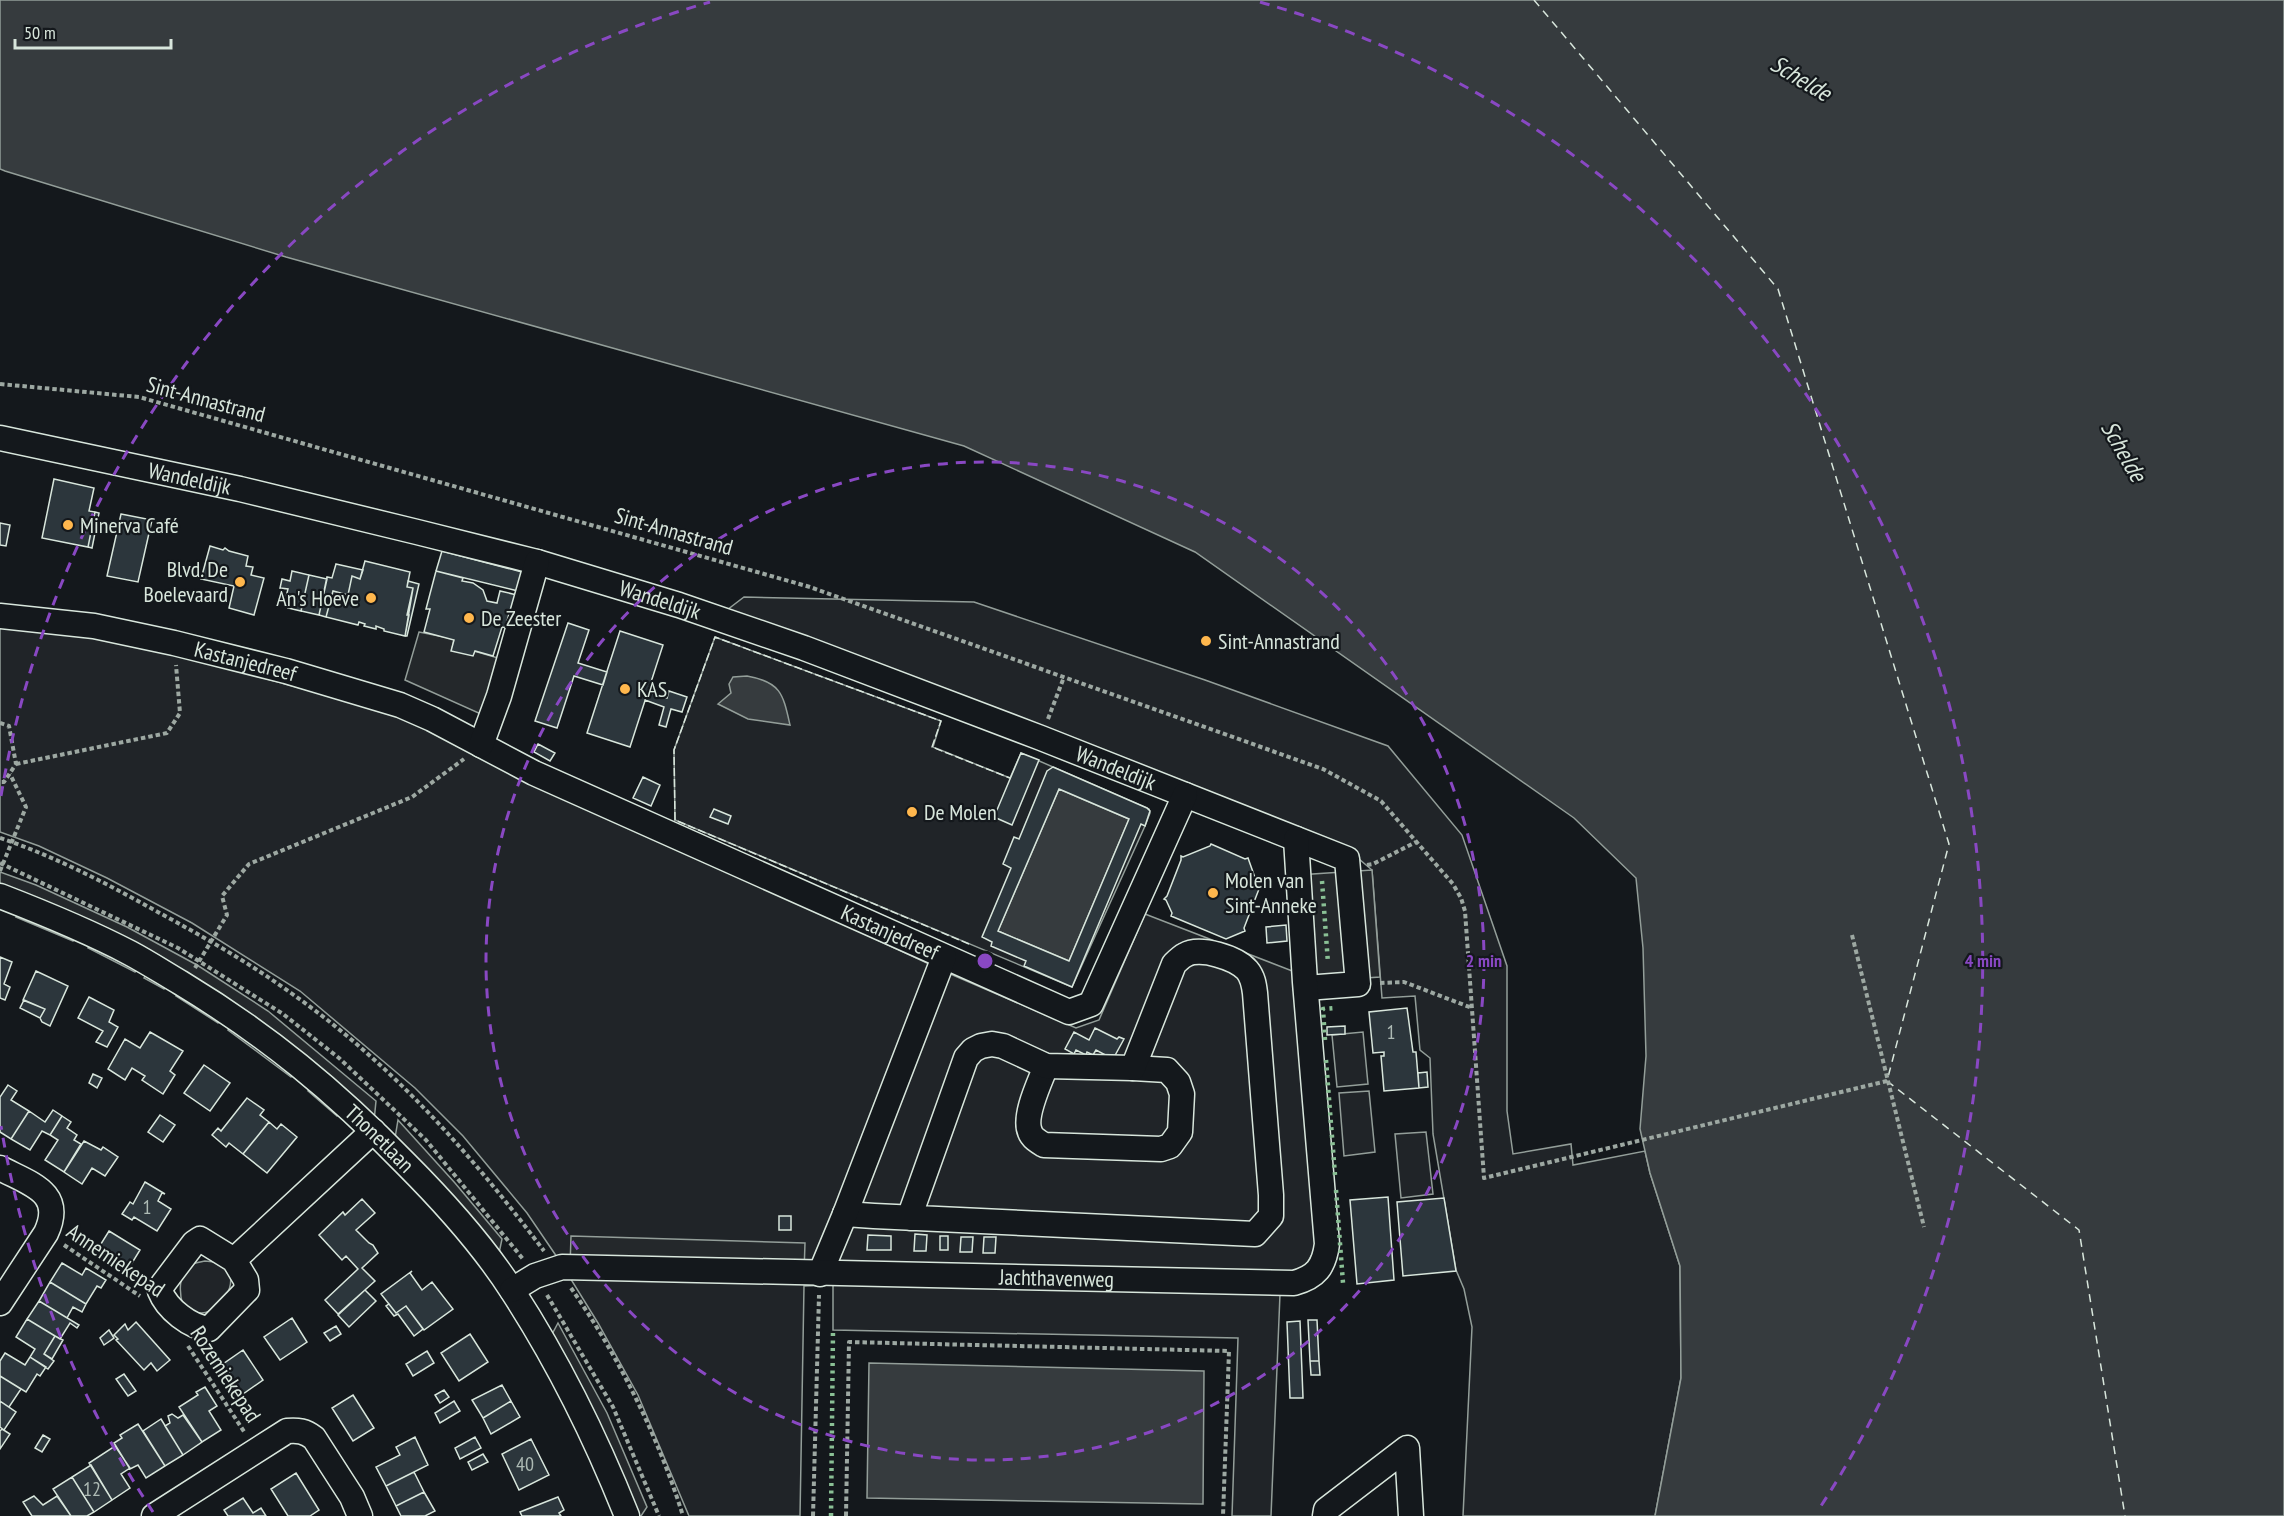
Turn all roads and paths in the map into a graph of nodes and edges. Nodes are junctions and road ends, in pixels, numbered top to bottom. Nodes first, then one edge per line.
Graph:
1 (0, 384) edge
2 (0, 438) edge
3 (537, 562) junction
4 (0, 615) edge
5 (174, 644) junction
6 (1064, 677) junction
7 (0, 723) edge
8 (1041, 738) junction
9 (481, 746) junction
10 (16, 764) junction
11 (10, 774) junction
12 (0, 782) edge
13 (1185, 795) junction
14 (1296, 839) junction
15 (1416, 842) junction
16 (1348, 866) junction
17 (0, 871) edge
18 (0, 896) edge
19 (1852, 934) dead end
20 (944, 957) junction
21 (183, 984) junction
22 (1358, 984) junction
23 (1306, 988) junction
24 (1472, 1008) junction
25 (1046, 1066) junction
26 (1133, 1068) junction
27 (1887, 1081) junction
28 (373, 1131) junction
29 (0, 1168) edge
30 (845, 1215) junction
31 (909, 1218) junction
32 (1924, 1227) dead end
33 (46, 1233) junction
34 (234, 1260) dead end
35 (820, 1274) junction
36 (512, 1290) junction
37 (148, 1302) dead end
38 (0, 1303) edge
39 (186, 1344) dead end
40 (256, 1451) junction
41 (154, 1516) edge
42 (360, 1516) edge
43 (627, 1516) edge
44 (813, 1516) edge
45 (846, 1516) edge
46 (1223, 1516) edge
47 (1325, 1516) edge
48 (1411, 1516) edge

1 - 6 path, Sint-Annastrand
2 - 3 street, Wandeldijk
3 - 8 street, Wandeldijk
3 - 9 street
4 - 5 street, Kastanjedreef
5 - 9 street, Kastanjedreef
5 - 10 path
6 - 8 path
6 - 15 path, Sint-Annastrand
7 - 10 path
8 - 13 street, Wandeldijk
9 - 20 street, Kastanjedreef
9 - 21 path
10 - 11 path
11 - 12 path
11 - 17 path
13 - 14 street, Wandeldijk
13 - 20 street, Kastanjedreef
14 - 16 street
14 - 23 street, Jachthavenweg
15 - 16 path
15 - 24 path, Sint-Annastrand
16 - 22 street
18 - 21 street, Thonetlaan
19 - 27 path
20 - 30 street
21 - 28 street, Thonetlaan
22 - 23 street
22 - 24 path
23 - 35 street, Jachthavenweg
24 - 27 path, Sint-Annastrand
25 - 26 street
25 - 26 street
25 - 31 street
26 - 31 street
27 - 32 path
28 - 34 street
28 - 36 street, Thonetlaan
29 - 33 street
30 - 31 street
30 - 35 street
33 - 37 path, Annemiekepad
33 - 38 street
35 - 36 street, Jachthavenweg
35 - 44 path
36 - 43 street, Thonetlaan
39 - 40 path, Rozemiekepad
40 - 41 street
40 - 42 street
45 - 46 path
47 - 48 street

